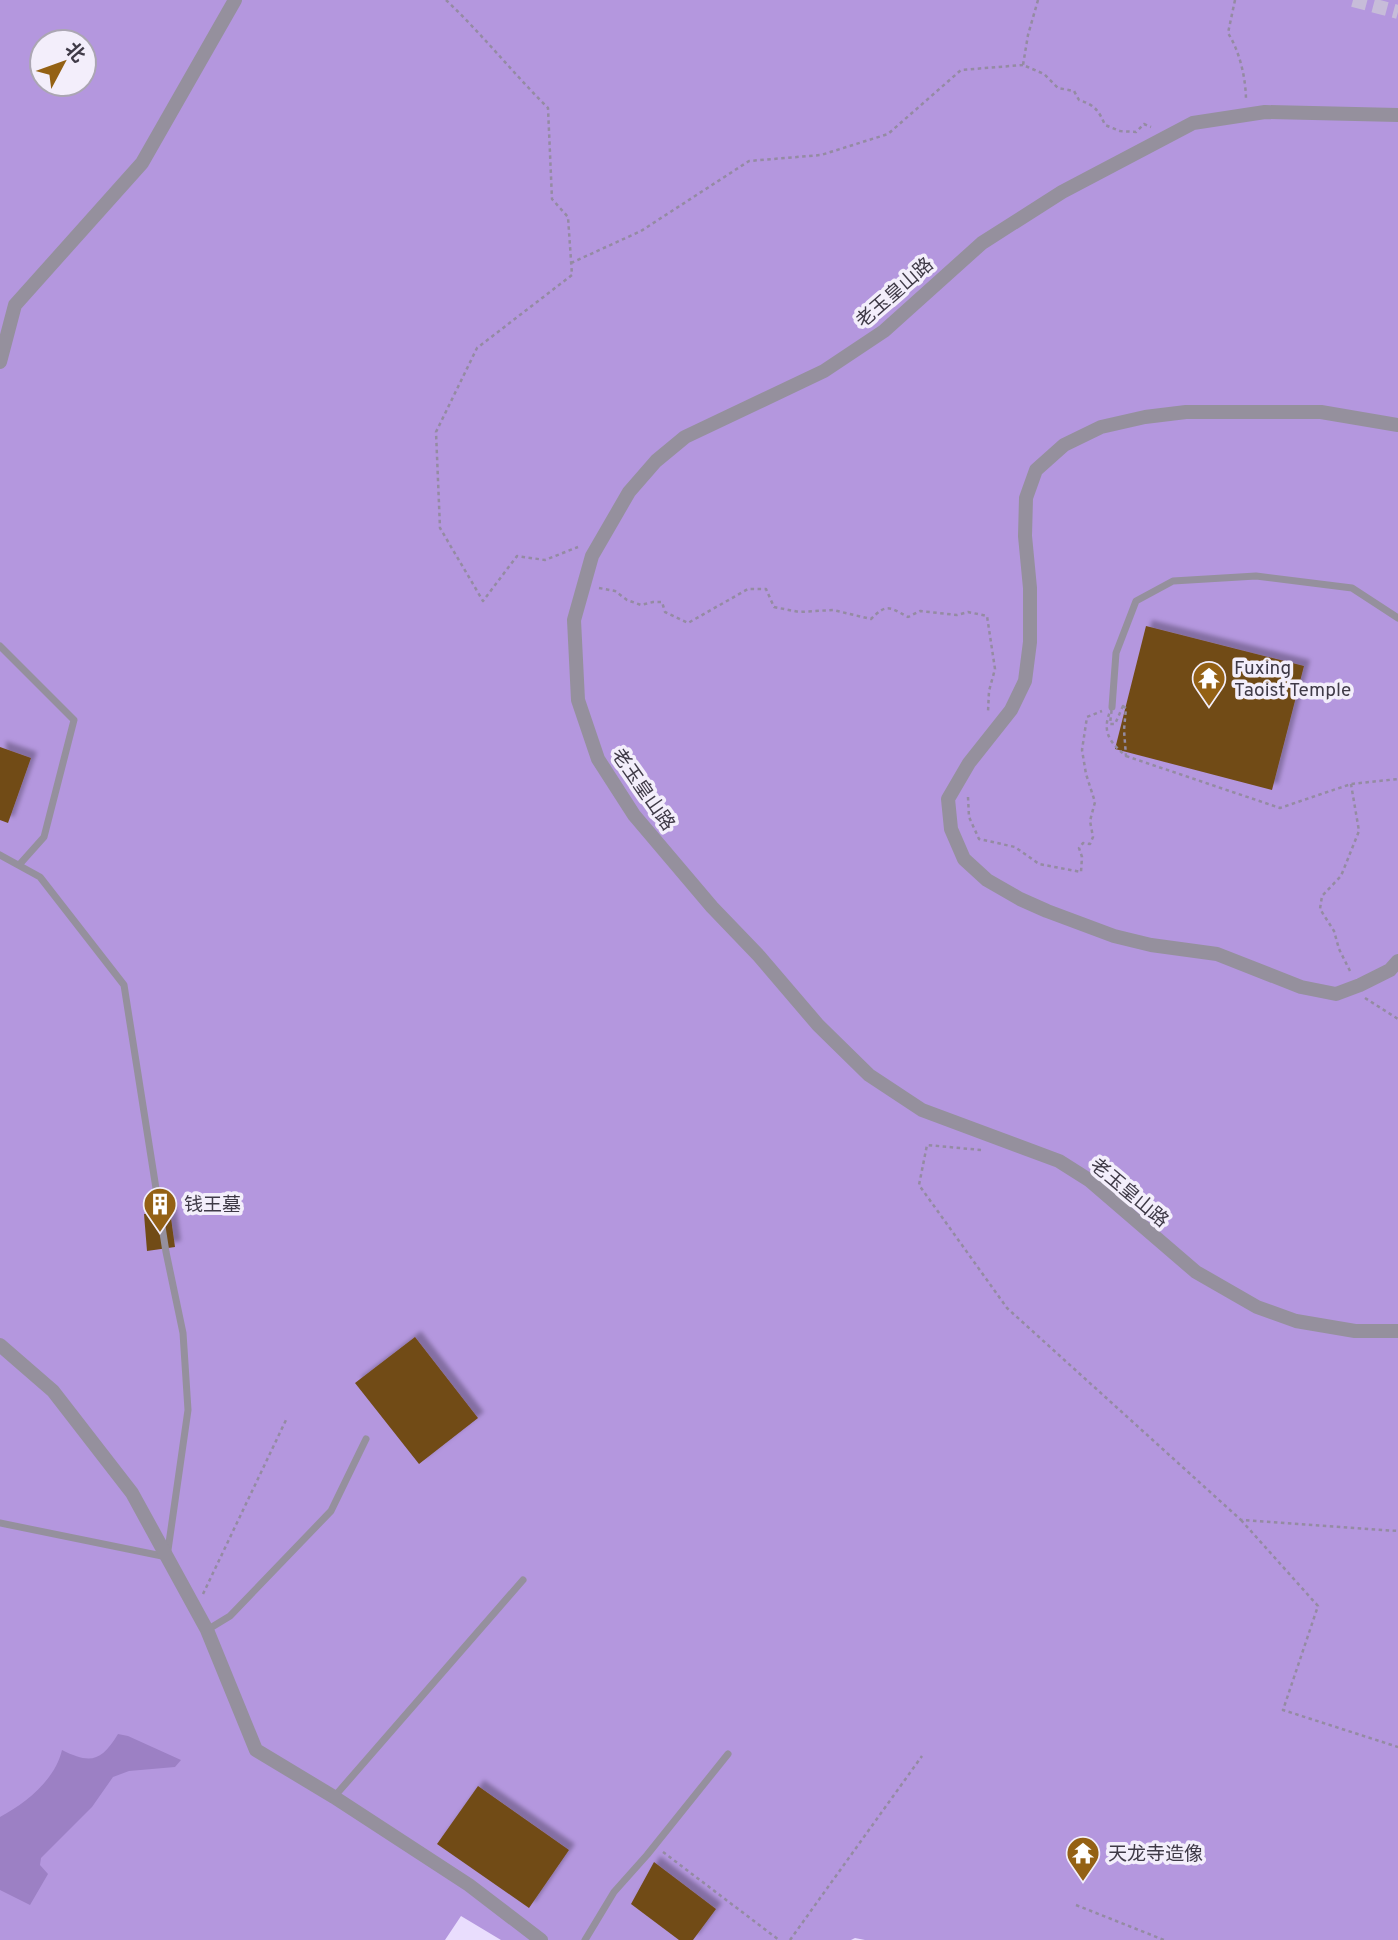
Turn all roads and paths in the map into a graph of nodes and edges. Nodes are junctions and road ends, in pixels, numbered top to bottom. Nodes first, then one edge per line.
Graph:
1 (235, 0) edge
2 (446, 0) edge
3 (1038, 0) edge
4 (1235, 0) edge
5 (1023, 65) junction
6 (1245, 115) junction
7 (1398, 115) edge
8 (1165, 138) junction
9 (571, 263) junction
10 (0, 362) edge
11 (1398, 425) edge
12 (592, 556) junction
13 (594, 587) dead end
14 (1398, 618) edge
15 (0, 646) edge
16 (1112, 707) junction
17 (992, 732) junction
18 (1126, 756) junction
19 (1398, 779) edge
20 (1351, 784) junction
21 (972, 789) dead end
22 (0, 855) edge
23 (19, 865) junction
24 (1398, 961) edge
25 (1360, 985) junction
26 (1398, 1019) edge
27 (1001, 1140) junction
28 (1398, 1331) edge
29 (0, 1345) edge
30 (286, 1420) dead end
31 (366, 1438) dead end
32 (1241, 1520) junction
33 (0, 1523) edge
34 (1398, 1531) edge
35 (166, 1557) junction
36 (523, 1580) dead end
37 (196, 1610) junction
38 (207, 1630) junction
39 (1398, 1747) edge
40 (728, 1754) dead end
41 (922, 1756) dead end
42 (334, 1797) junction
43 (655, 1846) junction
44 (1076, 1905) dead end
45 (541, 1940) edge
46 (585, 1940) edge
47 (779, 1940) edge
48 (790, 1940) edge
49 (1164, 1940) edge

1 - 10 street
2 - 9 path
3 - 5 path
4 - 6 path
5 - 8 path
5 - 9 path
6 - 7 street, 老玉皇山路
6 - 8 street, 老玉皇山路
8 - 12 street, 老玉皇山路
9 - 12 path
11 - 17 street
12 - 27 street, 老玉皇山路
13 - 17 path
14 - 16 lane
15 - 23 lane
16 - 18 path
16 - 18 path
16 - 21 path
17 - 25 street
18 - 20 path
19 - 20 path
20 - 25 path
22 - 23 lane
23 - 35 lane
24 - 25 street
25 - 26 path
27 - 28 street, 老玉皇山路
27 - 32 path
29 - 35 street
30 - 37 path
31 - 38 lane
32 - 34 path
32 - 39 path
33 - 35 lane
35 - 37 street
36 - 42 lane
37 - 38 street
38 - 42 street
40 - 43 lane
41 - 48 path
42 - 45 street
43 - 46 lane
43 - 47 path
44 - 49 path

